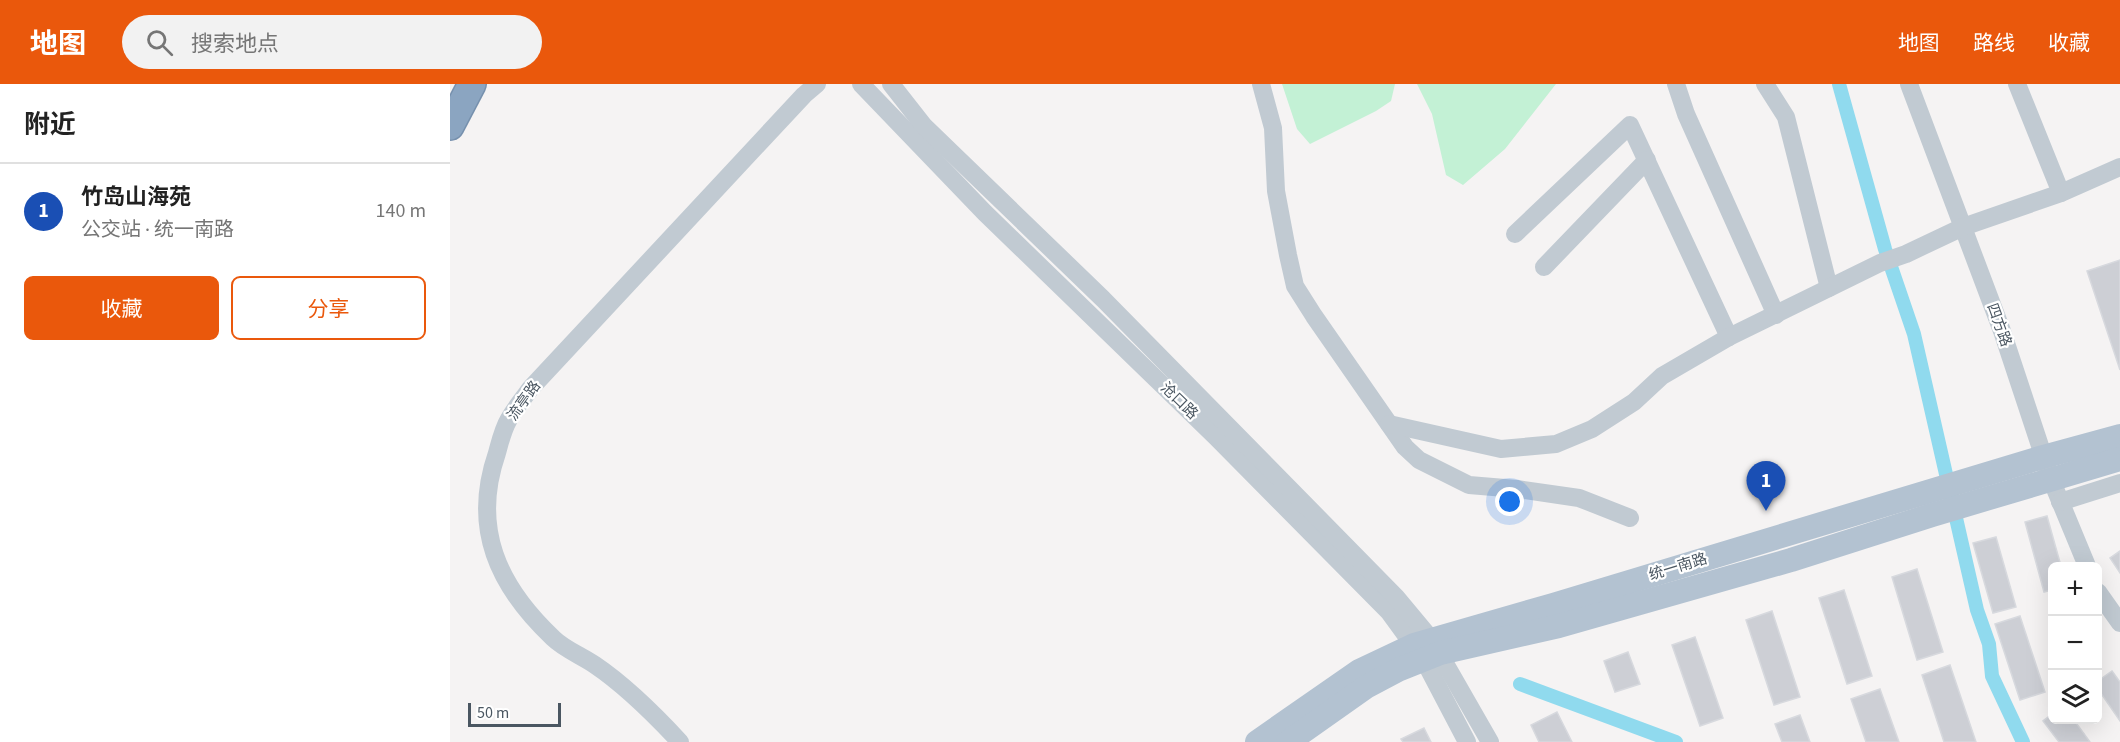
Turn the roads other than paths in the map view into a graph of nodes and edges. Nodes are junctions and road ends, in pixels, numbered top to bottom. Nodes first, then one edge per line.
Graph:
1 (472, 84) edge
2 (817, 84) edge
3 (861, 84) edge
4 (891, 84) edge
5 (1261, 84) edge
6 (1676, 84) edge
7 (1765, 84) edge
8 (1909, 84) edge
9 (2017, 84) edge
10 (450, 126) edge
11 (1647, 160) junction
12 (2120, 167) edge
13 (2061, 192) junction
14 (1962, 227) junction
15 (1515, 234) dead end
16 (1544, 267) dead end
17 (1829, 288) junction
18 (1776, 315) junction
19 (1729, 337) junction
20 (1389, 424) junction
21 (2120, 436) edge
22 (2120, 459) edge
23 (2047, 468) junction
24 (2120, 483) edge
25 (2060, 502) junction
26 (1630, 518) dead end
27 (2085, 562) edge
28 (2102, 599) edge
29 (2120, 623) edge
30 (1427, 649) junction
31 (680, 742) edge
32 (1257, 742) edge
33 (1288, 742) edge
34 (1467, 742) edge
35 (1490, 742) edge

1 - 10 highway
2 - 31 street, 流亭路
3 - 30 street, 沧口路
4 - 30 street, 沧口路
5 - 20 street
6 - 18 street
7 - 17 street
8 - 14 street, 四方路
9 - 13 street
11 - 15 street
11 - 16 street
11 - 19 street
12 - 13 street
13 - 14 street
14 - 17 street
14 - 23 street, 四方路
17 - 18 street
18 - 19 street
19 - 20 street
20 - 26 street
21 - 23 main road, 统一南路
22 - 23 main road, 统一南路
23 - 25 street, 四方路
23 - 30 main road, 统一南路
23 - 30 main road, 统一南路
24 - 25 street
25 - 27 street, 四方路
28 - 29 street
30 - 32 main road, 统一南路
30 - 33 main road, 统一南路
30 - 34 street, 沧口路
30 - 35 street, 沧口路

